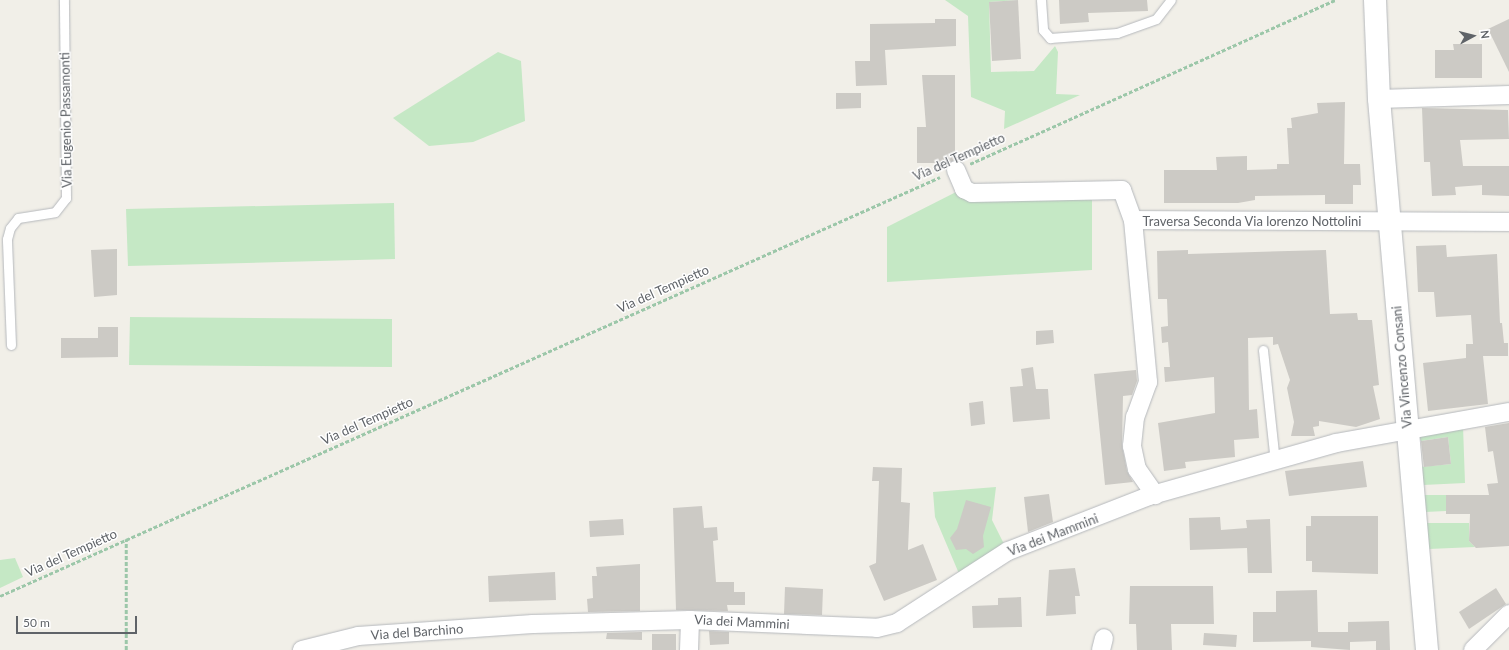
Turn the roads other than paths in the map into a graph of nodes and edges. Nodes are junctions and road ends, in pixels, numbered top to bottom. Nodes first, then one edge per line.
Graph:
1 (64, 0) edge
2 (1041, 0) edge
3 (1172, 0) edge
4 (1363, 0) edge
5 (1375, 0) edge
6 (1509, 96) edge
7 (1378, 99) junction
8 (956, 170) road end
9 (1133, 220) junction
10 (1389, 221) junction
11 (1509, 222) edge
12 (11, 345) dead end
13 (1263, 350) dead end
14 (1509, 412) edge
15 (1408, 430) junction
16 (1275, 463) junction
17 (1156, 495) junction
18 (1509, 614) edge
19 (690, 620) junction
20 (533, 624) joint
21 (1430, 645) edge
22 (1474, 648) edge
23 (302, 650) edge
24 (688, 650) edge

1 - 12 lane, Via Eugenio Passamonti
2 - 3 lane
4 - 7 street, Via Vincenzo Consani
5 - 7 street, Via Vincenzo Consani
6 - 7 street
7 - 10 street, Via Vincenzo Consani
8 - 9 street, Traversa Seconda Via lorenzo Nottolini
9 - 10 street, Traversa Seconda Via lorenzo Nottolini
9 - 17 street
10 - 11 street
10 - 15 street, Via Vincenzo Consani
13 - 16 lane
14 - 15 street, Via dei Mammini
15 - 16 street, Via dei Mammini
15 - 21 street, Via Vincenzo Consani
16 - 17 street, Via dei Mammini
17 - 19 street, Via dei Mammini
18 - 22 street
19 - 20 street, Via dei Mammini
19 - 24 street
20 - 23 street, Via del Barchino

